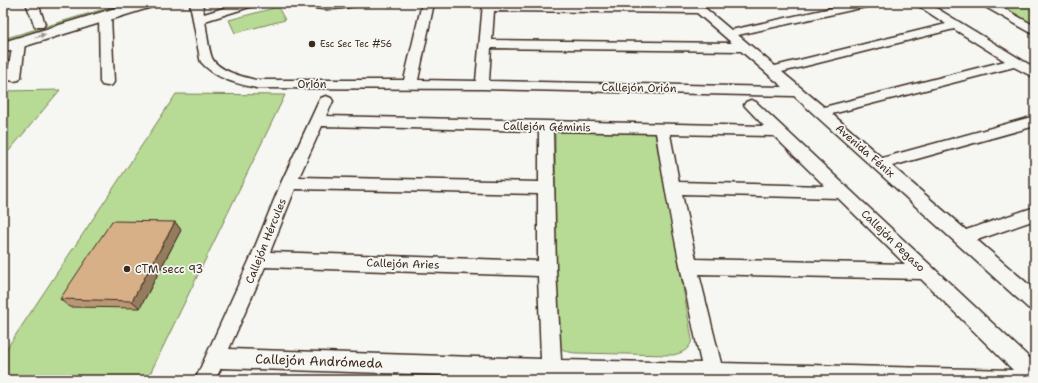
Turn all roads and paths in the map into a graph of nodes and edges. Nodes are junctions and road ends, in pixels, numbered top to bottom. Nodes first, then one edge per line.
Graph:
1 (6, 3) edge
2 (32, 3) edge
3 (149, 3) edge
4 (196, 3) edge
5 (252, 3) edge
6 (307, 3) edge
7 (354, 3) edge
8 (428, 3) edge
9 (870, 3) edge
10 (920, 3) edge
11 (986, 3) edge
12 (3, 4) edge
13 (488, 5) edge
14 (696, 7) edge
15 (108, 10) edge
16 (199, 19) junction
17 (39, 24) junction
18 (956, 25) junction
19 (1035, 31) edge
20 (728, 34) junction
21 (3, 35) edge
22 (485, 44) junction
23 (11, 45) edge
24 (744, 47) junction
25 (1016, 62) junction
26 (772, 71) junction
27 (1035, 74) edge
28 (14, 77) dead end
29 (108, 82) dead end
30 (410, 85) junction
31 (482, 85) junction
32 (796, 92) junction
33 (326, 101) dead end
34 (751, 105) dead end
35 (821, 112) junction
36 (317, 121) junction
37 (1035, 121) edge
38 (546, 127) junction
39 (662, 128) junction
40 (777, 131) junction
41 (879, 164) junction
42 (289, 183) junction
43 (546, 188) junction
44 (672, 188) junction
45 (842, 192) junction
46 (1035, 213) edge
47 (963, 238) junction
48 (259, 259) junction
49 (688, 266) junction
50 (547, 269) junction
51 (926, 272) junction
52 (1035, 302) edge
53 (214, 358) junction
54 (551, 369) junction
55 (713, 373) junction
56 (614, 375) edge
57 (646, 376) edge
58 (1035, 377) edge
59 (205, 380) edge
60 (1024, 380) edge

1 - 12 street
2 - 17 street
3 - 15 street
4 - 16 street, Orión
5 - 16 street
6 - 7 street
8 - 30 street
9 - 20 street
10 - 18 street
11 - 19 street
13 - 14 street
13 - 22 street
14 - 20 street, Avenida Fénix
15 - 17 street
23 -> 15 street
15 - 29 street
16 - 30 street, Orión
17 - 21 street
18 - 25 street
18 - 26 street
20 - 24 street, Avenida Fénix
22 - 24 street
22 - 31 street
23 - 28 street
24 - 26 street, Avenida Fénix
25 - 27 street
25 - 35 street
26 - 32 street, Avenida Fénix
30 - 31 street, Orión
31 - 32 street, Callejón Orión
32 - 35 street, Avenida Fénix
33 - 36 street, Callejón Hércules
34 - 40 street, Callejón Pegaso
35 - 41 street, Avenida Fénix
36 - 38 street, Callejón Géminis
36 - 42 street, Callejón Hércules
37 - 41 street
38 - 39 street, Callejón Géminis
38 - 43 street
39 - 40 street, Callejón Géminis
39 - 44 street
40 - 45 street, Callejón Pegaso
41 - 47 street, Avenida Fénix
42 - 43 street
42 - 48 street, Callejón Hércules
43 - 50 street
44 - 45 street
44 - 49 street
45 - 51 street, Callejón Pegaso
46 - 47 street
47 - 52 street, Avenida Fénix
48 - 50 street, Callejón Aries
48 - 53 street, Callejón Hércules
49 - 51 street
49 - 55 street
50 - 54 street
51 - 58 street, Callejón Pegaso
53 - 54 street, Callejón Andrómeda
53 - 59 street, Callejón Hércules
54 - 56 street, Callejón Andrómeda
55 - 57 street, Callejón Andrómeda
55 - 60 street, Callejón Andrómeda
56 - 57 street, Callejón Andrómeda

